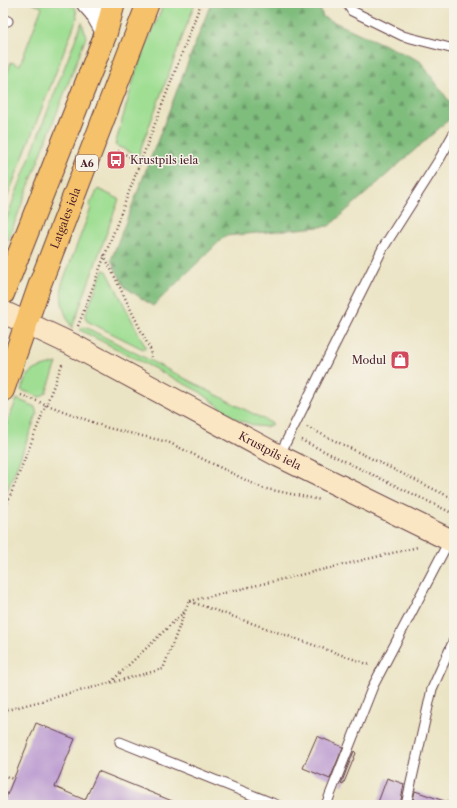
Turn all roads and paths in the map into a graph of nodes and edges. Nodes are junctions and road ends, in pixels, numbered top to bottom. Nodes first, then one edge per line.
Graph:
1 (86, 3) edge
2 (114, 3) edge
3 (148, 3) edge
4 (201, 3) edge
5 (347, 3) edge
6 (106, 33) junction
7 (454, 49) edge
8 (454, 133) edge
9 (118, 151) dead end
10 (140, 162) junction
11 (104, 255) junction
12 (3, 294) edge
13 (3, 312) edge
14 (26, 323) junction
15 (71, 344) junction
16 (151, 357) dead end
17 (11, 392) edge
18 (45, 405) junction
19 (296, 421) junction
20 (290, 434) junction
21 (279, 456) junction
22 (357, 495) junction
23 (454, 498) edge
24 (3, 514) edge
25 (454, 514) edge
26 (453, 538) edge
27 (419, 547) dead end
28 (189, 601) junction
29 (186, 610) junction
30 (454, 640) edge
31 (382, 669) junction
32 (110, 683) junction
33 (8, 710) junction
34 (3, 711) edge
35 (3, 721) edge
36 (120, 742) dead end
37 (3, 775) edge
38 (13, 779) dead end
39 (277, 805) edge
40 (326, 805) edge
41 (406, 805) edge

1 - 6 street
2 - 6 highway
3 - 14 highway, Latgales iela / A6
4 - 10 path
5 - 7 lane
6 - 12 highway
8 - 19 lane
9 - 10 path
10 - 11 path
11 - 15 path
11 - 16 path
13 - 14 street, Krustpils iela
14 - 15 street, Krustpils iela
14 - 17 highway, Latgales iela / A6
15 - 18 path
15 - 21 street, Krustpils iela
17 - 18 path
18 - 22 path
18 - 24 path
19 - 20 lane
19 - 23 path
20 - 21 lane
20 - 25 path
21 - 22 street, Krustpils iela
22 - 26 street, Krustpils iela
26 - 31 lane
27 - 28 path
28 - 29 path
28 - 31 path
29 - 32 path
29 - 32 path
30 - 41 lane
31 - 40 lane
32 - 33 path
33 - 34 path
33 - 35 path
36 - 39 lane
37 - 38 path

